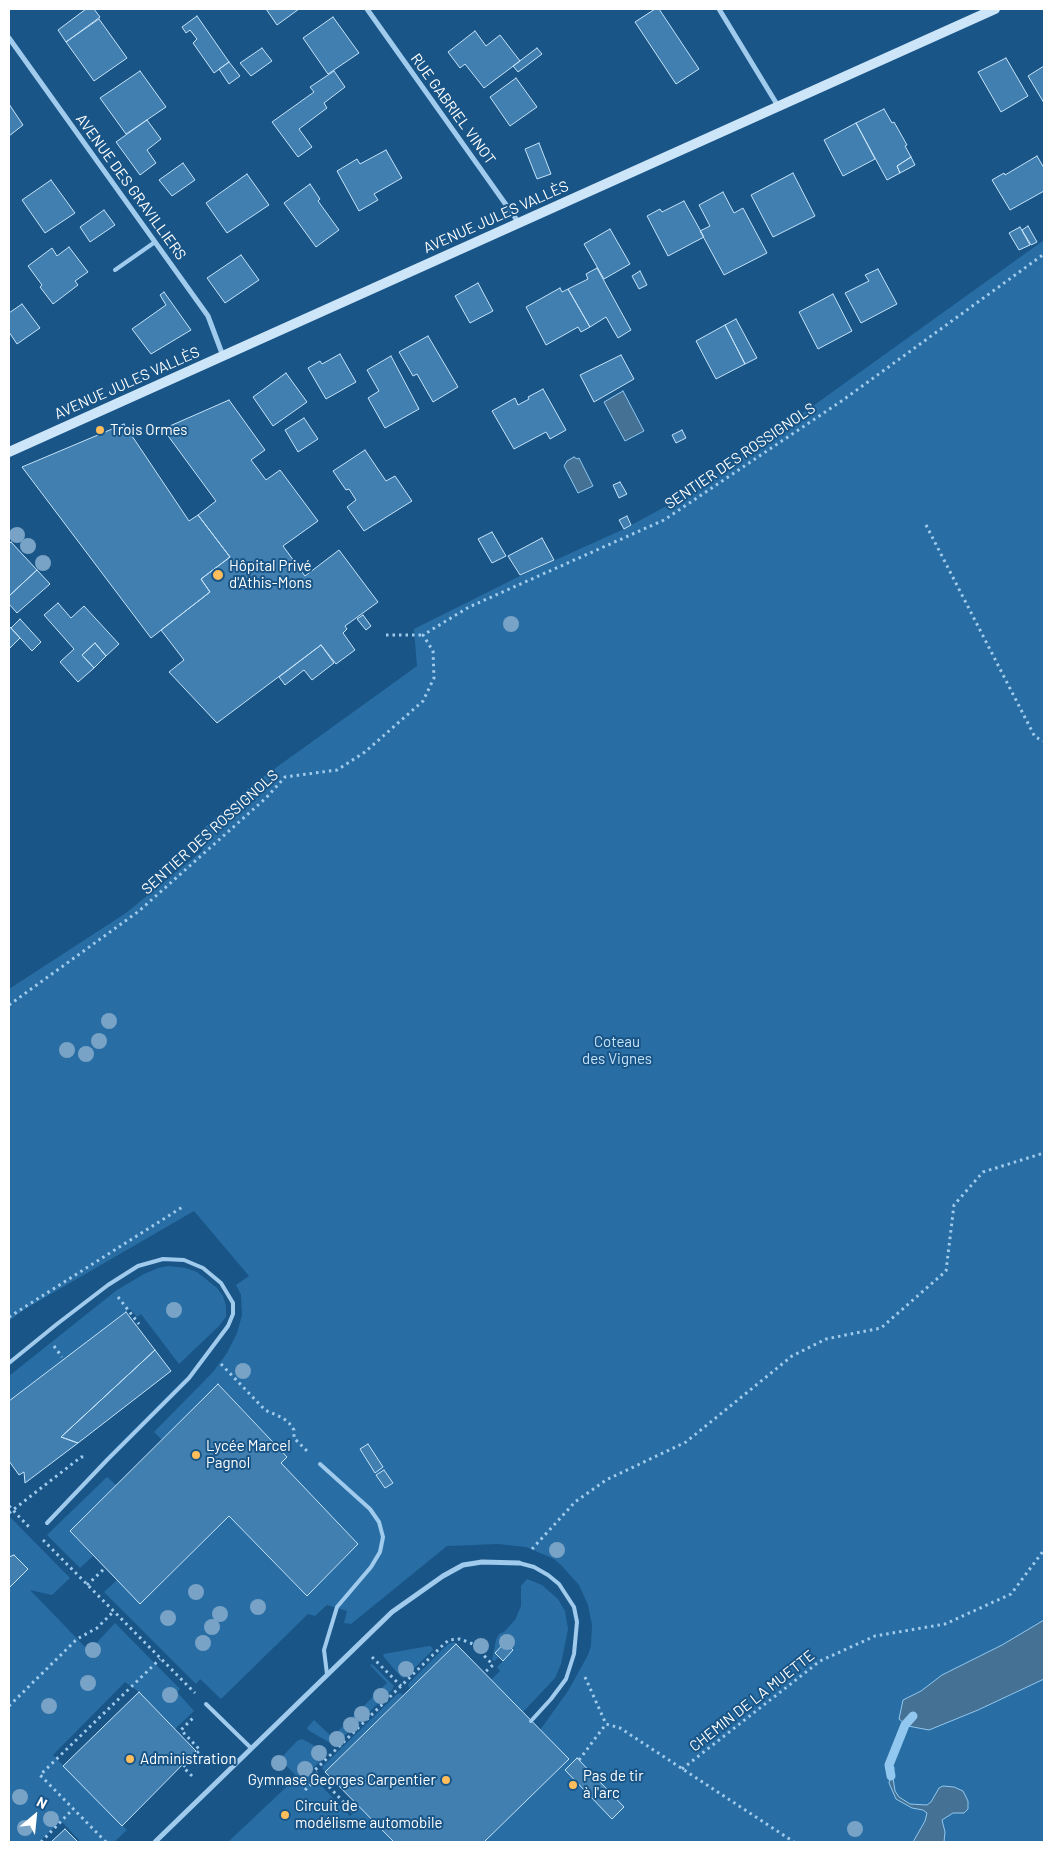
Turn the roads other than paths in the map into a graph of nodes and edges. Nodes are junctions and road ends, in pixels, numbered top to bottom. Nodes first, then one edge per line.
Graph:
1 (367, 9) edge
2 (719, 9) edge
3 (995, 9) edge
4 (9, 38) edge
5 (779, 106) junction
6 (519, 223) junction
7 (155, 242) junction
8 (116, 270) dead end
9 (223, 357) junction
10 (9, 452) edge
11 (9, 1363) edge
12 (320, 1464) dead end
13 (47, 1523) dead end
14 (519, 1563) joint
15 (327, 1674) junction
16 (206, 1704) road end
17 (531, 1721) dead end
18 (251, 1748) junction
19 (155, 1842) edge

1 - 6 street, RUE GABRIEL VINOT
2 - 5 street
3 - 5 main road, AVENUE JULES VALLÈS
4 - 7 street, AVENUE DES GRAVILLIERS
5 - 6 main road, AVENUE JULES VALLÈS
6 - 9 main road, AVENUE JULES VALLÈS
7 - 8 lane
7 - 9 street, AVENUE DES GRAVILLIERS
9 - 10 main road, AVENUE JULES VALLÈS
11 - 13 lane
12 - 15 lane
14 - 15 street
14 - 17 lane
15 - 18 street
16 - 18 lane
18 - 19 street

